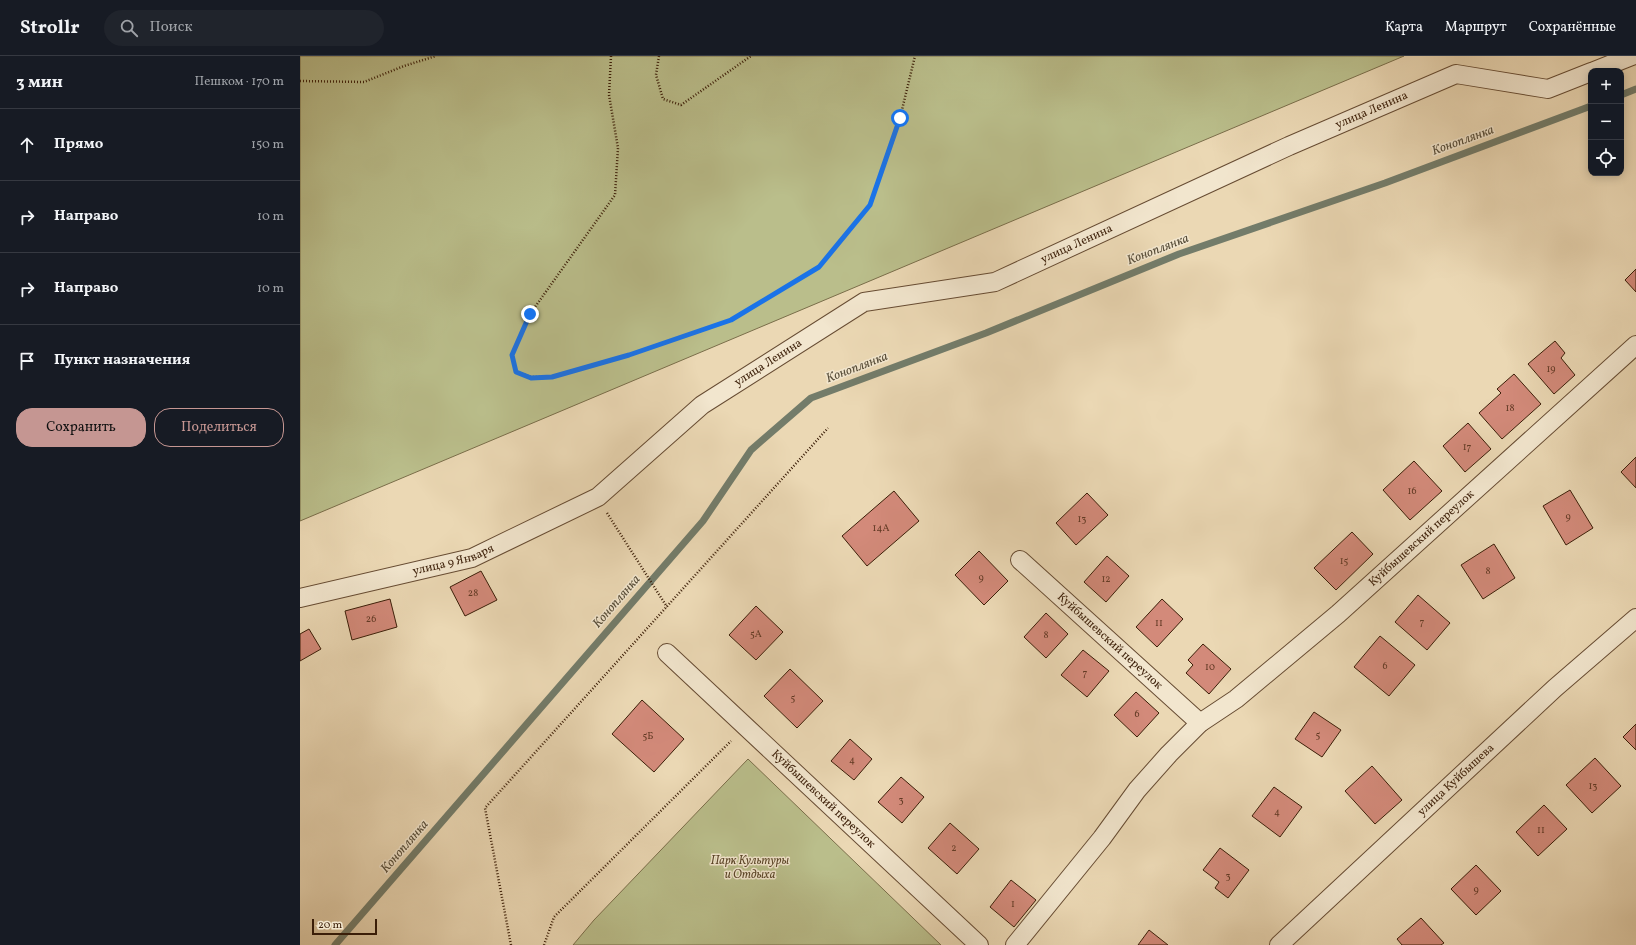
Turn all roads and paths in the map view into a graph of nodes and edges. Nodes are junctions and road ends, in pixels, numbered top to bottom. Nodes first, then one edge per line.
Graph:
1 (436, 56) edge
2 (610, 56) edge
3 (659, 56) edge
4 (751, 56) edge
5 (915, 56) edge
6 (1632, 56) edge
7 (1602, 68) edge
8 (1588, 74) edge
9 (300, 81) edge
10 (1636, 345) edge
11 (828, 428) dead end
12 (598, 497) junction
13 (1020, 560) dead end
14 (300, 598) edge
15 (667, 607) junction
16 (1636, 618) edge
17 (667, 653) dead end
18 (1200, 723) junction
19 (745, 726) junction
20 (511, 945) edge
21 (544, 945) edge
22 (979, 945) edge
23 (1015, 945) edge
24 (1279, 945) edge

1 - 9 path
2 - 5 path
3 - 4 path
6 - 7 street, улица Ленина
8 - 12 street, улица Ленина
10 - 18 street, Куйбышевский переулок
11 - 15 path
12 - 14 street, улица 9 Января
12 - 15 path
13 - 18 street, Куйбышевский переулок
15 - 20 path
16 - 24 street, улица Куйбышева
17 - 19 street, Куйбышевский переулок
18 - 23 street, Куйбышевский переулок
19 - 21 path
19 - 22 street, Куйбышевский переулок

